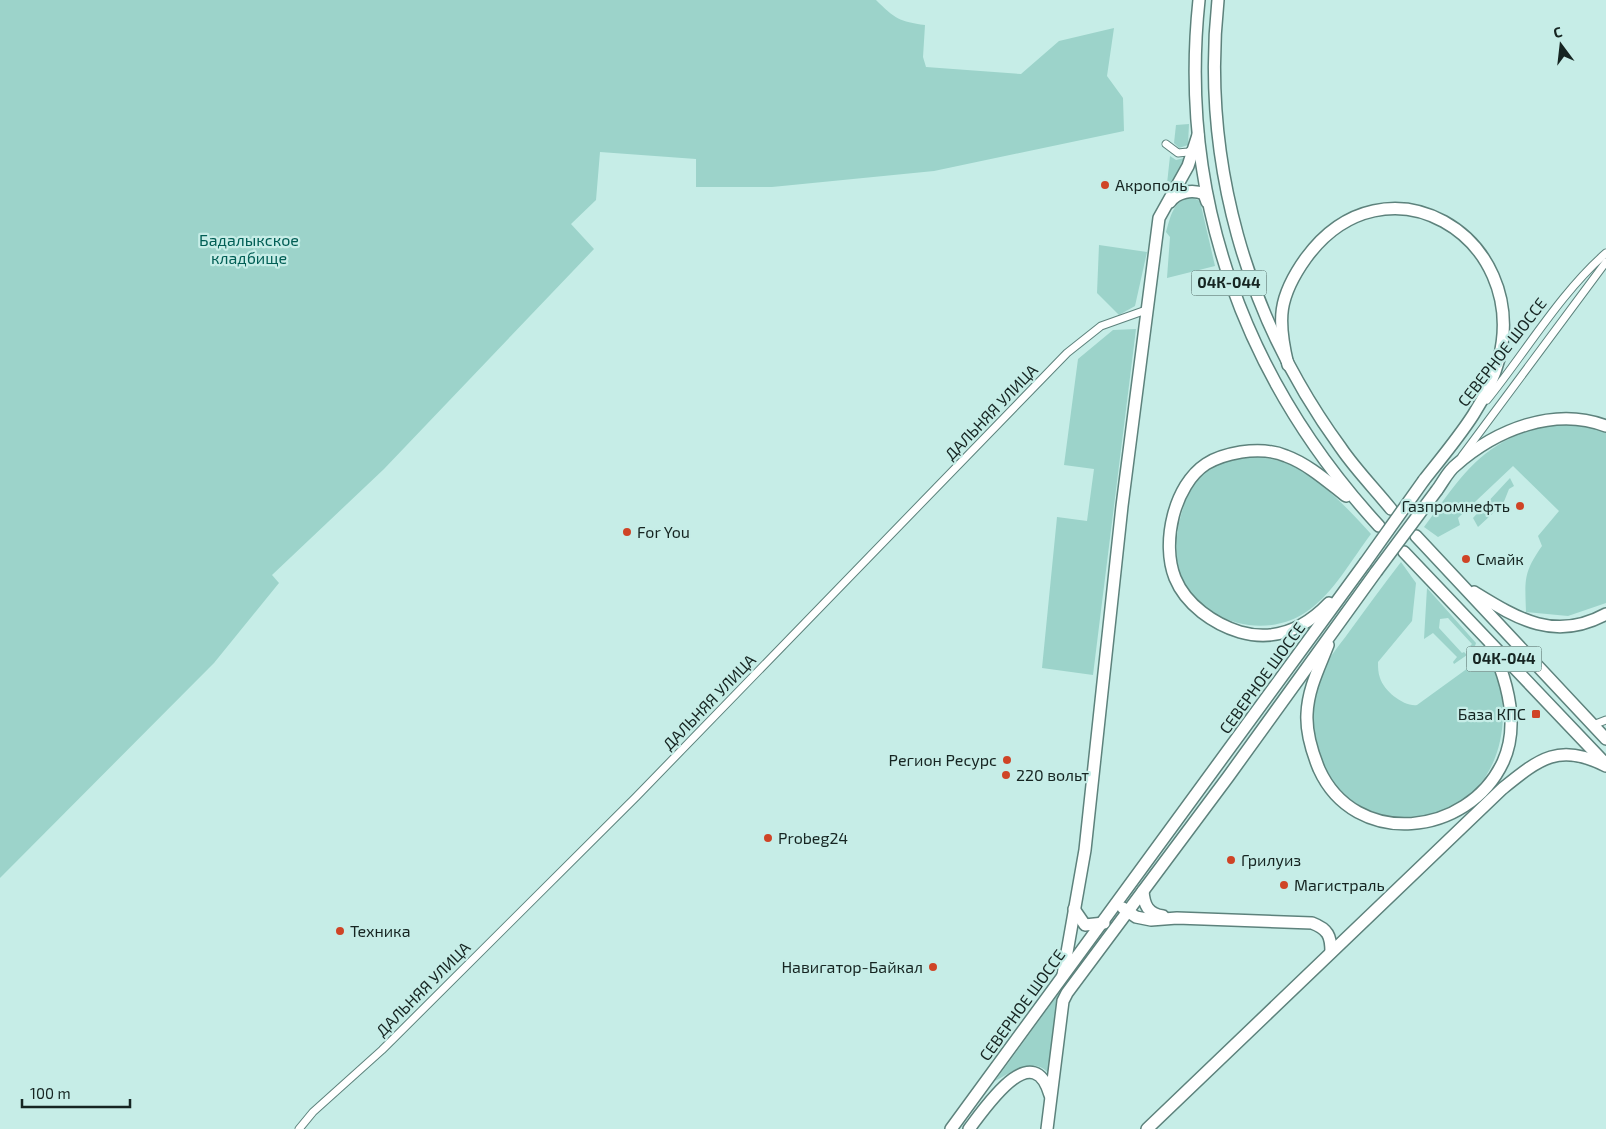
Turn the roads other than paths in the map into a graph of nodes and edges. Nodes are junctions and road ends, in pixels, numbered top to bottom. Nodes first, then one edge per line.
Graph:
1 (1199, 0) edge
2 (1218, 0) edge
3 (1198, 135) junction
4 (1166, 144) dead end
5 (1195, 147) junction
6 (1209, 205) junction
7 (1159, 218) junction
8 (1606, 253) edge
9 (1606, 262) edge
10 (1146, 310) junction
11 (1288, 365) junction
12 (1474, 415) junction
13 (1606, 426) edge
14 (1454, 466) junction
15 (1359, 504) junction
16 (1391, 509) dead end
17 (1379, 526) dead end
18 (1416, 536) dead end
19 (1404, 552) dead end
20 (1358, 573) junction
21 (1461, 584) junction
22 (1606, 614) edge
23 (1333, 631) junction
24 (1491, 645) junction
25 (1606, 720) edge
26 (1593, 725) junction
27 (1606, 739) edge
28 (1606, 765) edge
29 (1143, 891) junction
30 (1118, 903) junction
31 (1074, 909) junction
32 (1128, 912) junction
33 (1177, 918) junction
34 (1104, 923) junction
35 (1331, 952) junction
36 (1064, 975) junction
37 (1051, 1097) junction
38 (299, 1129) edge
39 (951, 1129) edge
40 (968, 1129) edge
41 (1047, 1129) edge
42 (1147, 1129) edge

1 - 3 main road, 04К-044
2 - 11 main road, 04К-044
3 - 5 main road
3 - 6 main road, 04К-044
4 - 5 street
5 - 7 main road
6 - 7 main road
6 - 15 main road, 04К-044
7 - 10 main road
8 - 12 street, СЕВЕРНОЕ ШОССЕ
9 - 14 street, СЕВЕРНОЕ ШОССЕ
10 - 31 main road
10 - 38 street, ДАЛЬНЯЯ УЛИЦА
11 - 12 main road
11 - 16 main road, 04К-044
12 - 20 main road, СЕВЕРНОЕ ШОССЕ, bridge
13 - 14 main road
14 - 23 main road, СЕВЕРНОЕ ШОССЕ, bridge
15 - 17 main road, 04К-044
15 - 20 main road
18 - 21 main road, 04К-044
19 - 24 main road, 04К-044
20 - 30 main road, СЕВЕРНОЕ ШОССЕ
21 - 22 main road
21 - 26 main road, 04К-044
23 - 24 main road
23 - 29 main road, СЕВЕРНОЕ ШОССЕ
24 - 28 main road, 04К-044
25 - 26 street
26 - 27 main road, 04К-044
28 - 35 main road
29 - 32 main road, СЕВЕРНОЕ ШОССЕ
29 - 33 main road
30 - 32 main road
30 - 34 main road, СЕВЕРНОЕ ШОССЕ
31 - 34 main road
31 - 36 main road
32 - 33 main road
32 - 37 main road, СЕВЕРНОЕ ШОССЕ
33 - 35 main road
34 - 36 main road, СЕВЕРНОЕ ШОССЕ
35 - 42 main road
36 - 39 main road, СЕВЕРНОЕ ШОССЕ
37 - 40 main road
37 - 41 main road, СЕВЕРНОЕ ШОССЕ

